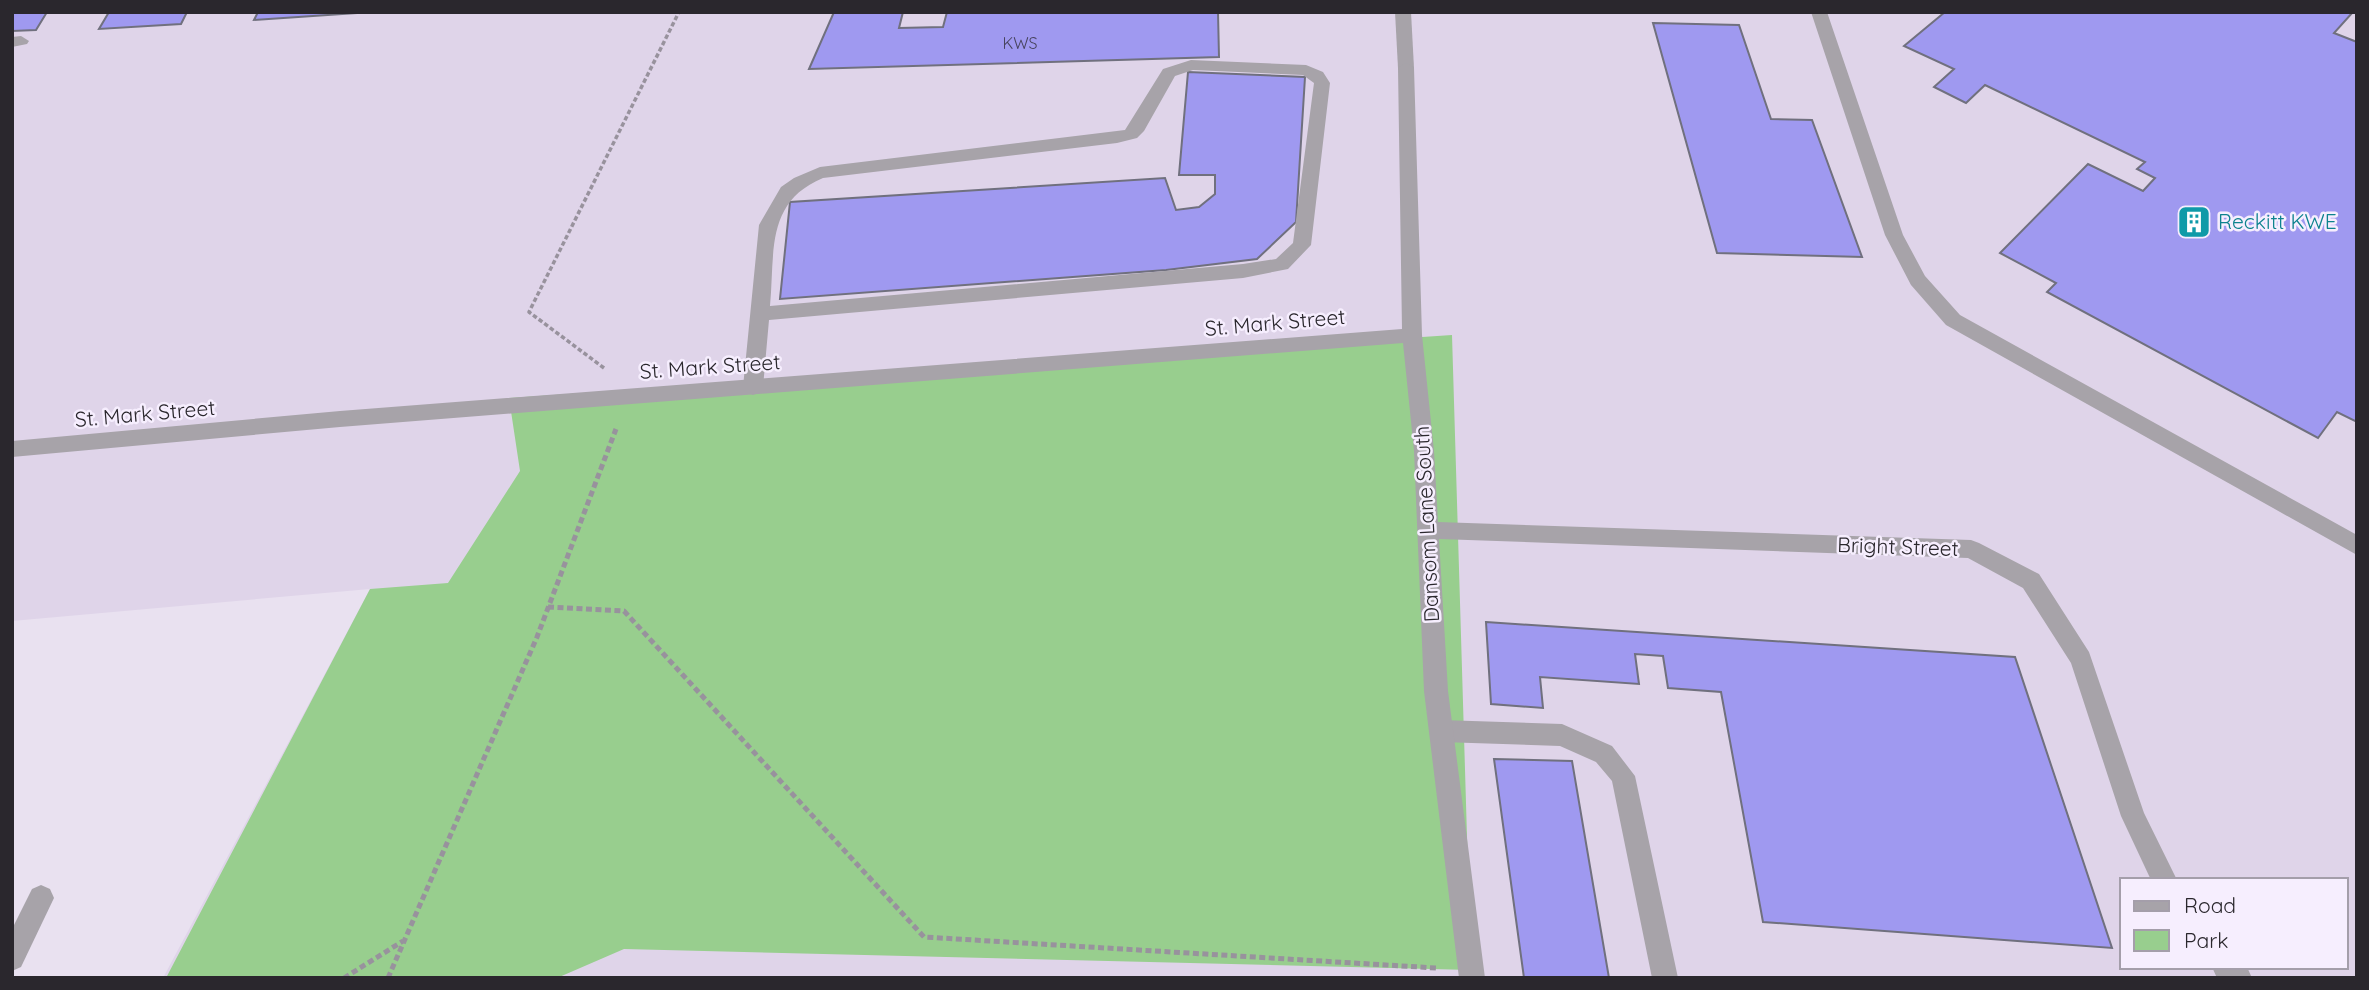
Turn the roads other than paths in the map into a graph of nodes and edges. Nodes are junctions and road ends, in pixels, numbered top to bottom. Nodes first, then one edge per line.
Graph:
1 (1403, 12) edge
2 (1819, 12) edge
3 (760, 314) junction
4 (1412, 335) junction
5 (753, 387) junction
6 (12, 449) edge
7 (1428, 530) junction
8 (2357, 546) edge
9 (1441, 731) junction
10 (2163, 878) edge
11 (41, 898) dead end
12 (12, 958) edge
13 (1472, 974) edge
14 (1665, 978) edge

1 - 4 street, Dansom Lane South
2 - 8 street
3 - 3 street
3 - 5 street
4 - 5 street, St. Mark Street
4 - 7 street, Dansom Lane South
5 - 6 street, St. Mark Street
7 - 9 street, Dansom Lane South
7 - 10 street, Bright Street
9 - 13 street, Dansom Lane South
9 - 14 street
11 - 12 street

